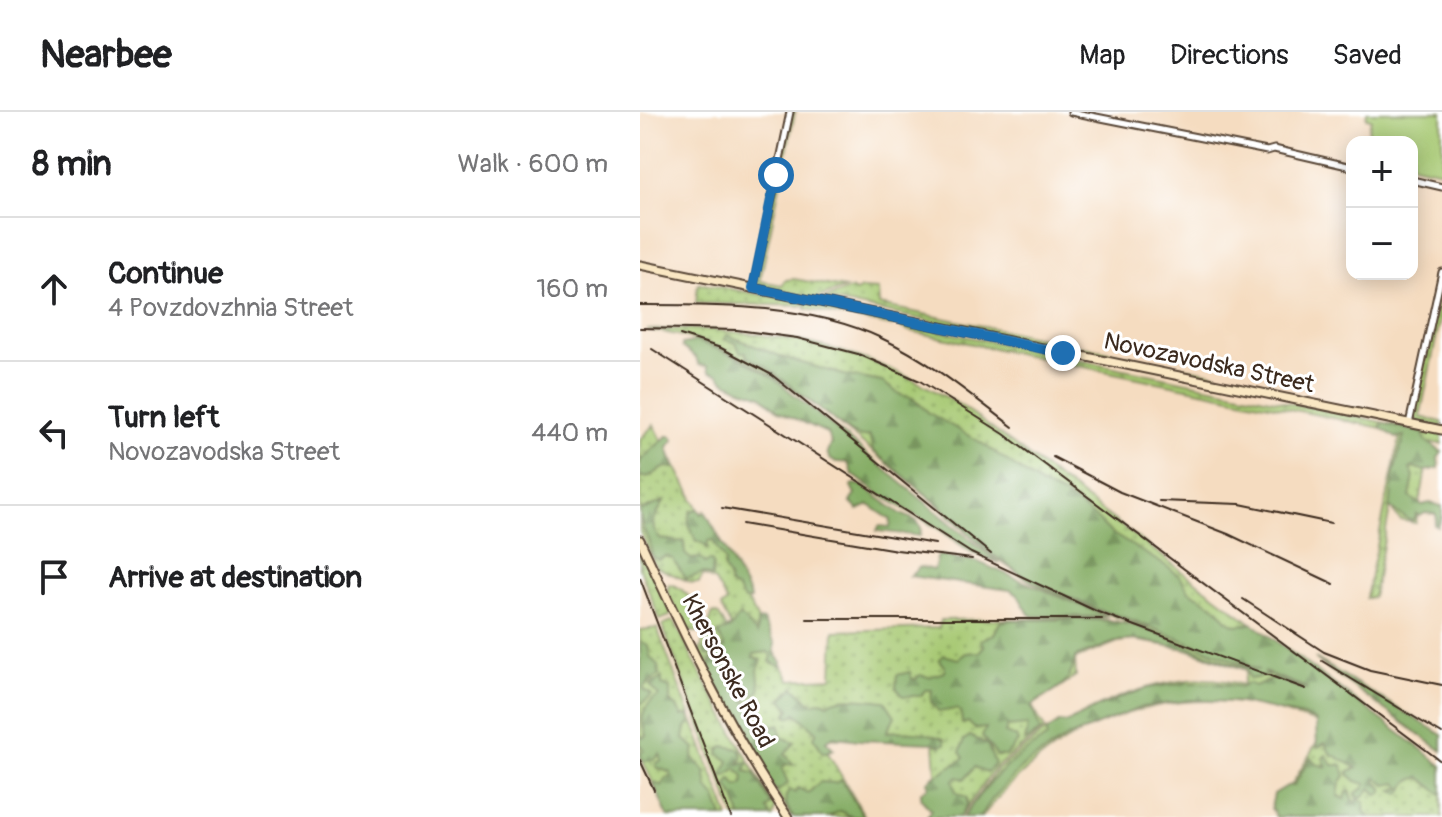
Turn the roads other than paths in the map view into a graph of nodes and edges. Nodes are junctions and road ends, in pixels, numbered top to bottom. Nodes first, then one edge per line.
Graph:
1 (790, 112) edge
2 (1071, 112) edge
3 (1346, 166) edge
4 (1418, 181) edge
5 (1442, 187) edge
6 (640, 265) edge
7 (1442, 272) edge
8 (753, 288) junction
9 (1409, 425) junction
10 (1442, 430) edge
11 (640, 540) edge
12 (788, 817) edge

1 - 8 street
2 - 3 street
4 - 5 street
6 - 8 street, Novozavodska Street
7 - 9 street
8 - 9 street, Novozavodska Street
9 - 10 street, Novozavodska Street
11 - 12 street, Khersonske Road

